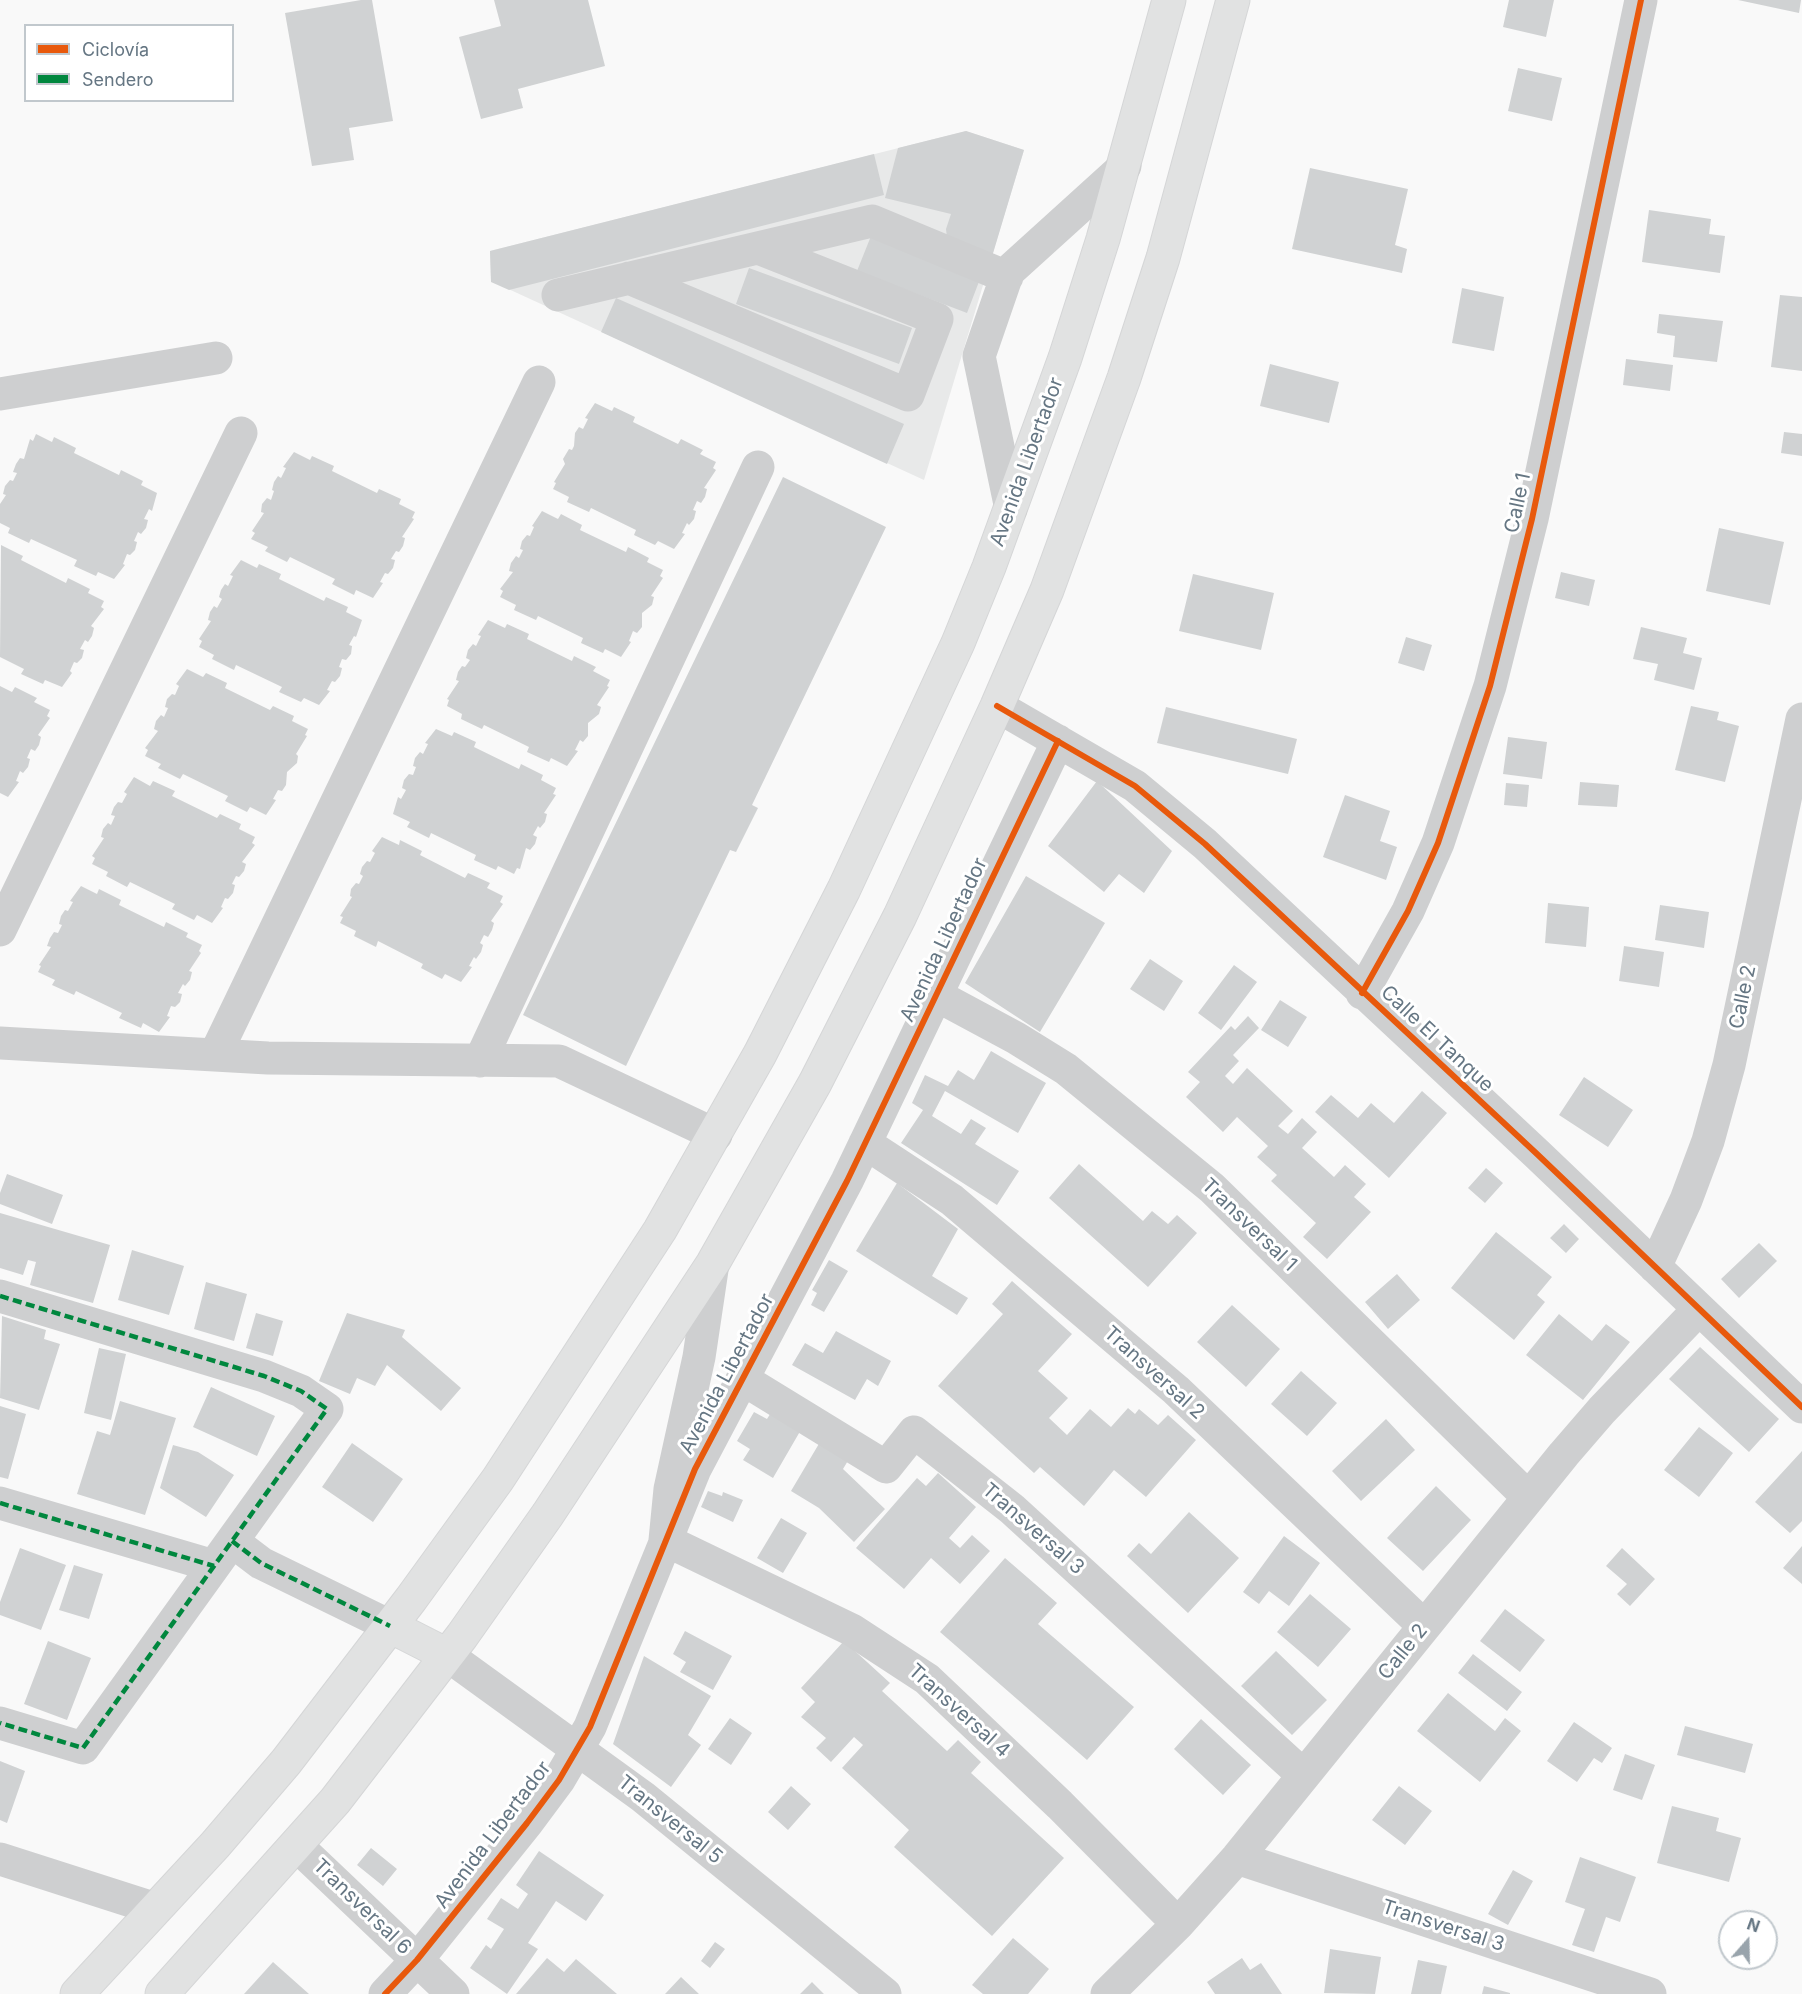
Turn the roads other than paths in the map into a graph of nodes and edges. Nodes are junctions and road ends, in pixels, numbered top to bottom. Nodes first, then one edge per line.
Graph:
1 (1169, 0) edge
2 (1233, 0) edge
3 (1641, 0) edge
4 (1125, 166) junction
5 (758, 248) junction
6 (1006, 277) junction
7 (628, 278) junction
8 (558, 295) dead end
9 (216, 358) dead end
10 (539, 382) dead end
11 (0, 394) edge
12 (241, 433) dead end
13 (758, 466) dead end
14 (1011, 509) junction
15 (997, 706) junction
16 (1802, 719) edge
17 (1058, 741) junction
18 (0, 930) edge
19 (1362, 993) junction
20 (936, 994) junction
21 (0, 1043) edge
22 (215, 1055) junction
23 (480, 1061) junction
24 (716, 1135) junction
25 (866, 1143) junction
26 (713, 1263) junction
27 (1655, 1267) junction
28 (0, 1296) edge
29 (1699, 1310) junction
30 (744, 1380) junction
31 (1802, 1407) edge
32 (1528, 1497) junction
33 (0, 1503) edge
34 (665, 1540) junction
35 (223, 1554) junction
36 (390, 1626) junction
37 (1424, 1626) junction
38 (447, 1655) junction
39 (0, 1723) edge
40 (578, 1748) junction
41 (1303, 1775) junction
42 (296, 1845) junction
43 (1237, 1858) junction
44 (0, 1859) edge
45 (156, 1909) junction
46 (1178, 1924) junction
47 (417, 1960) junction
48 (77, 1994) edge
49 (162, 1994) edge
50 (384, 1994) edge
51 (453, 1994) edge
52 (885, 1994) edge
53 (1107, 1994) edge
54 (1650, 1994) edge

1 - 4 main road, Avenida Libertador
2 - 15 main road
3 - 19 street, Calle 1
4 - 6 street
4 - 14 main road, Avenida Libertador
5 - 6 street
5 - 7 street
5 - 7 street
6 - 14 street
7 - 8 street
9 - 11 street
10 - 22 street
12 - 18 street
13 - 23 street
14 - 24 main road, Avenida Libertador
15 - 17 street, Calle El Tanque
15 - 26 main road
16 - 27 street, Calle 2
17 - 19 street, Calle El Tanque
17 - 20 street, Avenida Libertador
19 - 27 street, Calle El Tanque
20 - 25 street, Avenida Libertador
20 - 32 street, Transversal 1
21 - 22 street
22 - 23 street
23 - 24 street
24 - 36 main road, Avenida Libertador
25 - 30 street, Avenida Libertador
25 - 37 street, Transversal 2
26 - 34 street
26 - 38 main road
27 - 29 street, Calle El Tanque
28 - 35 street
29 - 31 street, Calle El Tanque
29 - 32 street, Calle 2
30 - 34 street, Avenida Libertador
30 - 41 street, Transversal 3
32 - 37 street, Calle 2
33 - 35 street
34 - 40 street, Avenida Libertador
34 - 46 street, Transversal 4
35 - 36 street
35 - 39 street
36 - 38 main road
36 - 45 main road, Avenida Libertador
37 - 41 street, Calle 2
38 - 40 street, Transversal 5
38 - 42 main road
40 - 47 street, Avenida Libertador
40 - 52 street, Transversal 5
41 - 43 street, Calle 2
42 - 47 street, Transversal 6
42 - 49 main road
43 - 46 street, Calle 2
43 - 54 street, Transversal 3
44 - 45 street
45 - 48 main road, Avenida Libertador
46 - 53 street, Calle 2
47 - 50 street, Avenida Libertador
47 - 51 street, Transversal 6

